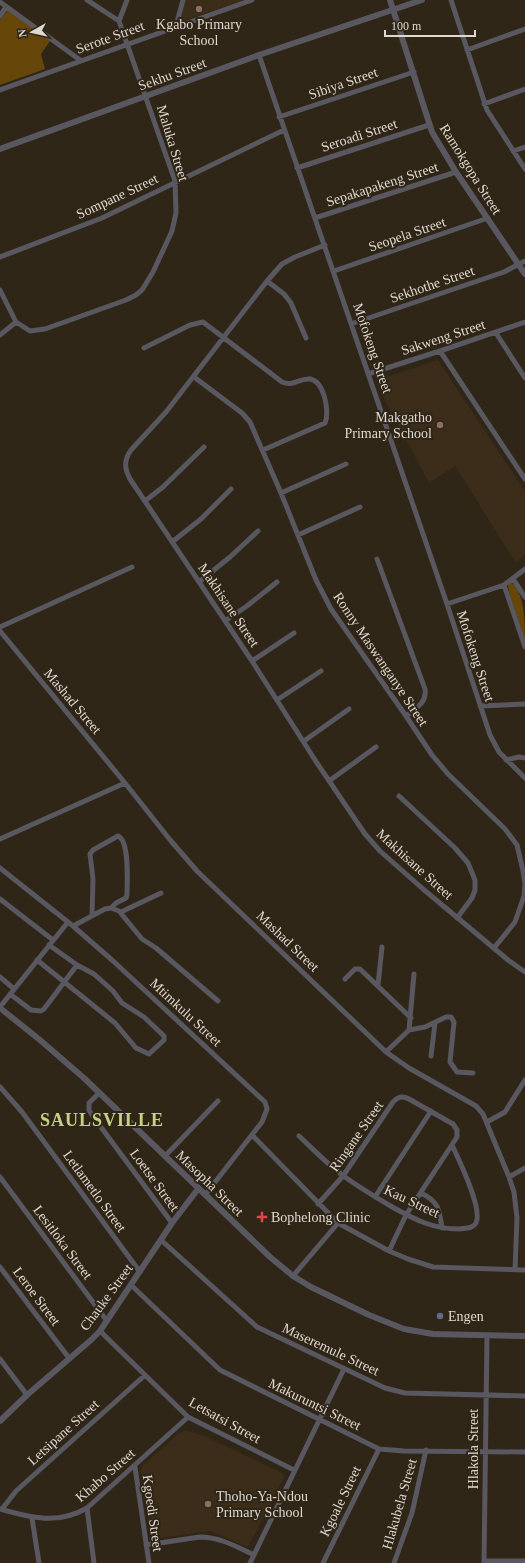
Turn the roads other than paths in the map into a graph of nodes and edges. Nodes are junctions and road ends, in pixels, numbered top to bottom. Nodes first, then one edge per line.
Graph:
1 (87, 0) edge
2 (127, 0) edge
3 (183, 0) edge
4 (252, 0) edge
5 (390, 0) edge
6 (422, 0) edge
7 (450, 0) edge
8 (0, 2) edge
9 (6, 7) junction
10 (394, 10) junction
11 (0, 16) edge
12 (119, 21) junction
13 (176, 26) junction
14 (525, 29) edge
15 (128, 44) junction
16 (467, 50) junction
17 (259, 55) junction
18 (80, 60) junction
19 (414, 72) junction
20 (525, 89) edge
21 (0, 90) edge
22 (145, 96) junction
23 (484, 104) junction
24 (280, 117) junction
25 (429, 125) junction
26 (284, 130) junction
27 (525, 147) edge
28 (0, 149) edge
29 (513, 151) junction
30 (297, 168) junction
31 (525, 169) edge
32 (456, 172) junction
33 (175, 182) junction
34 (315, 218) junction
35 (488, 218) junction
36 (325, 245) junction
37 (0, 257) edge
38 (525, 261) edge
39 (519, 265) junction
40 (334, 272) junction
41 (525, 274) edge
42 (267, 281) junction
43 (0, 290) edge
44 (16, 322) junction
45 (525, 322) edge
46 (351, 324) junction
47 (496, 333) junction
48 (0, 335) edge
49 (224, 338) junction
50 (306, 338) dead end
51 (144, 348) dead end
52 (440, 352) junction
53 (368, 374) junction
54 (194, 377) junction
55 (525, 378) edge
56 (204, 447) dead end
57 (263, 450) junction
58 (346, 464) dead end
59 (525, 479) edge
60 (231, 489) dead end
61 (281, 493) junction
62 (145, 501) junction
63 (360, 507) dead end
64 (258, 531) dead end
65 (298, 535) junction
66 (172, 542) junction
67 (377, 559) dead end
68 (132, 567) dead end
69 (525, 569) edge
70 (513, 579) junction
71 (199, 582) junction
72 (277, 582) dead end
73 (504, 585) junction
74 (525, 597) edge
75 (447, 604) junction
76 (225, 621) junction
77 (0, 626) edge
78 (0, 631) edge
79 (294, 633) dead end
80 (525, 647) edge
81 (252, 661) junction
82 (321, 671) dead end
83 (277, 700) junction
84 (525, 704) edge
85 (480, 706) junction
86 (349, 709) dead end
87 (406, 716) junction
88 (304, 741) junction
89 (376, 747) dead end
90 (525, 758) edge
91 (506, 760) junction
92 (525, 778) edge
93 (329, 781) junction
94 (125, 783) junction
95 (399, 796) dead end
96 (0, 839) edge
97 (0, 868) edge
98 (161, 893) dead end
99 (0, 899) edge
100 (111, 908) junction
101 (121, 912) junction
102 (92, 916) junction
103 (458, 918) junction
104 (68, 922) junction
105 (73, 926) junction
106 (53, 940) junction
107 (49, 945) junction
108 (382, 947) dead end
109 (494, 948) junction
110 (38, 960) junction
111 (76, 966) junction
112 (525, 972) edge
113 (414, 974) dead end
114 (0, 977) edge
115 (345, 978) dead end
116 (64, 982) junction
117 (378, 986) junction
118 (12, 991) junction
119 (218, 1001) dead end
120 (1, 1010) edge
121 (411, 1018) junction
122 (435, 1022) junction
123 (410, 1030) junction
124 (386, 1052) junction
125 (431, 1056) dead end
126 (473, 1073) dead end
127 (525, 1080) edge
128 (0, 1087) edge
129 (520, 1090) junction
130 (99, 1093) junction
131 (525, 1093) edge
132 (218, 1101) dead end
133 (431, 1111) junction
134 (487, 1122) junction
135 (252, 1135) junction
136 (299, 1136) dead end
137 (452, 1145) junction
138 (165, 1156) junction
139 (525, 1168) edge
140 (343, 1176) junction
141 (0, 1177) edge
142 (510, 1177) junction
143 (198, 1189) junction
144 (420, 1193) junction
145 (205, 1195) junction
146 (375, 1197) junction
147 (318, 1204) junction
148 (406, 1214) junction
149 (172, 1223) junction
150 (338, 1224) junction
151 (442, 1228) junction
152 (161, 1240) junction
153 (389, 1251) junction
154 (0, 1266) edge
155 (515, 1270) junction
156 (525, 1270) edge
157 (140, 1272) junction
158 (293, 1276) junction
159 (131, 1285) junction
160 (107, 1321) junction
161 (100, 1331) junction
162 (487, 1336) junction
163 (525, 1336) edge
164 (69, 1358) junction
165 (0, 1359) edge
166 (344, 1369) junction
167 (144, 1376) junction
168 (486, 1394) junction
169 (27, 1395) junction
170 (525, 1396) edge
171 (188, 1417) junction
172 (319, 1420) junction
173 (0, 1421) edge
174 (379, 1449) junction
175 (426, 1450) junction
176 (486, 1451) junction
177 (525, 1452) edge
178 (135, 1467) junction
179 (294, 1470) junction
180 (87, 1508) junction
181 (1, 1509) edge
182 (32, 1518) junction
183 (146, 1545) junction
184 (254, 1555) junction
185 (525, 1561) edge
186 (484, 1562) edge
187 (39, 1563) edge
188 (94, 1563) edge
189 (148, 1563) edge
190 (250, 1563) edge
191 (322, 1563) edge
192 (394, 1563) edge

1 - 12 street
2 - 12 street
3 - 13 street
4 - 13 street, Serote Street
5 - 10 street, Ramokgopa Street
6 - 10 street, Sekhu Street
7 - 16 street
8 - 9 street
9 - 11 street
9 - 18 street
10 - 17 street, Sekhu Street
10 - 19 street, Ramokgopa Street
12 - 15 street, Maluka Street
13 - 15 street, Serote Street
14 - 16 street
15 - 18 street, Serote Street
15 - 22 street, Maluka Street
16 - 23 street
17 - 22 street, Sekhu Street
17 - 24 street, Mofokeng Street
18 - 21 street, Serote Street
19 - 24 street, Sibiya Street
19 - 25 street, Ramokgopa Street
20 - 23 street
22 - 28 street, Sekhu Street
22 - 33 street, Maluka Street
23 - 29 street
24 - 26 street, Mofokeng Street
25 - 30 street, Seroadi Street
25 - 32 street, Ramokgopa Street
26 - 30 street, Mofokeng Street
26 - 33 street, Sompane Street
27 - 29 street
29 - 31 street
30 - 34 street, Mofokeng Street
32 - 34 street, Sepakapakeng Street
32 - 35 street, Ramokgopa Street
33 - 37 street, Sompane Street
33 - 44 street, Maluka Street
34 - 36 street, Mofokeng Street
35 - 39 street, Ramokgopa Street
35 - 40 street, Seopela Street
36 - 40 street, Mofokeng Street
36 - 42 street, Makhisane Street
38 - 39 street, Sekhothe Street
39 - 41 street, Ramokgopa Street
39 - 46 street, Sekhothe Street
40 - 46 street, Mofokeng Street
42 - 49 street, Makhisane Street
42 - 50 street
43 - 44 street
44 - 48 street
45 - 47 street, Sakweng Street
46 - 53 street, Mofokeng Street
47 - 52 street, Sakweng Street
47 - 55 street
49 - 51 street
49 - 54 street, Makhisane Street
49 - 57 street
52 - 53 street, Sakweng Street
52 - 59 street
53 - 75 street, Mofokeng Street
54 - 57 street, Ronny Maswanganye Street
54 - 62 street, Makhisane Street
56 - 62 street
57 - 61 street, Ronny Maswanganye Street
58 - 61 street
60 - 66 street
61 - 65 street, Ronny Maswanganye Street
62 - 66 street, Makhisane Street
63 - 65 street
64 - 71 street
65 - 87 street, Ronny Maswanganye Street
66 - 71 street, Makhisane Street
67 - 87 street
68 - 77 street
69 - 70 street
70 - 73 street
70 - 74 street
71 - 76 street, Makhisane Street
72 - 76 street
73 - 75 street
73 - 80 street
75 - 85 street, Mofokeng Street
76 - 81 street, Makhisane Street
78 - 94 street, Mashad Street
79 - 81 street
81 - 83 street, Makhisane Street
82 - 83 street
83 - 88 street, Makhisane Street
84 - 85 street
85 - 91 street, Mofokeng Street
86 - 88 street
87 - 109 street, Ronny Maswanganye Street
88 - 93 street, Makhisane Street
89 - 93 street
90 - 91 street
91 - 92 street, Mofokeng Street
93 - 103 street, Makhisane Street
94 - 96 street
94 - 124 street, Mashad Street
95 - 103 street
97 - 104 street, Mtimkulu Street
98 - 101 street
99 - 106 street
100 - 101 street
100 - 102 street
100 - 102 street
101 - 119 street
102 - 105 street
103 - 109 street, Makhisane Street
104 - 105 street, Mtimkulu Street
104 - 106 street
105 - 135 street, Mtimkulu Street
106 - 107 street
107 - 110 street
107 - 111 street
108 - 117 street
109 - 112 street, Makhisane Street
110 - 116 street
110 - 118 street
111 - 116 street
111 - 116 street
113 - 121 street
114 - 118 street
115 - 117 street
116 - 118 street
117 - 121 street
118 - 120 street
120 - 130 street, Masopha Street
121 - 123 street
122 - 123 street
122 - 125 street
122 - 126 street
123 - 124 street
124 - 134 street, Mashad Street
127 - 129 street
128 - 157 street, Letlametlo Street
129 - 131 street
129 - 134 street
130 - 138 street, Masopha Street
130 - 149 street, Loetse Street
132 - 138 street
133 - 137 street, Ringane Street
133 - 140 street, Ringane Street
133 - 146 street
134 - 142 street, Mashad Street
135 - 145 street, Mtimkulu Street
135 - 147 street
136 - 140 street, Kau Street
137 - 144 street
137 - 151 street, Kau Street
138 - 143 street, Masopha Street
139 - 142 street
140 - 146 street, Kau Street
140 - 147 street, Ringane Street
141 - 160 street, Lesitloka Street
142 - 155 street, Mashad Street
143 - 145 street, Masopha Street
143 - 149 street, Chauke Street
144 - 148 street
144 - 151 street
145 - 158 street, Masopha Street
146 - 148 street, Kau Street
147 - 150 street
148 - 151 street, Kau Street
148 - 153 street
149 - 152 street, Chauke Street
150 - 153 street
150 - 158 street
152 - 157 street, Chauke Street
152 - 166 street, Maseremule Street
153 - 155 street
154 - 164 street, Leroe Street
155 - 156 street
157 - 159 street, Chauke Street
158 - 162 street, Masopha Street
159 - 160 street, Chauke Street
159 - 172 street, Makuruntsi Street
160 - 161 street, Chauke Street
161 - 164 street, Chauke Street
161 - 167 street, Letsatsi Street
162 - 163 street, Masopha Street
162 - 168 street, Hlakola Street
164 - 169 street, Chauke Street
165 - 169 street
166 - 168 street, Maseremule Street
166 - 172 street
167 - 171 street, Letsatsi Street
167 - 181 street, Letsipane Street
168 - 170 street, Maseremule Street
168 - 176 street, Hlakola Street
169 - 173 street, Chauke Street
171 - 178 street, Khabo Street
171 - 179 street, Letsatsi Street
172 - 174 street, Makuruntsi Street
172 - 179 street
174 - 175 street, Makuruntsi Street
174 - 191 street, Kgoale Street
175 - 176 street, Makuruntsi Street
175 - 192 street, Hlakubela Street
176 - 177 street, Makuruntsi Street
176 - 186 street, Hlakola Street
178 - 180 street, Khabo Street
178 - 183 street, Kgoedi Street
179 - 184 street
180 - 182 street, Khabo Street
180 - 188 street
181 - 182 street, Khabo Street
182 - 187 street
183 - 184 street
183 - 189 street, Kgoedi Street
184 - 190 street
185 - 186 street

